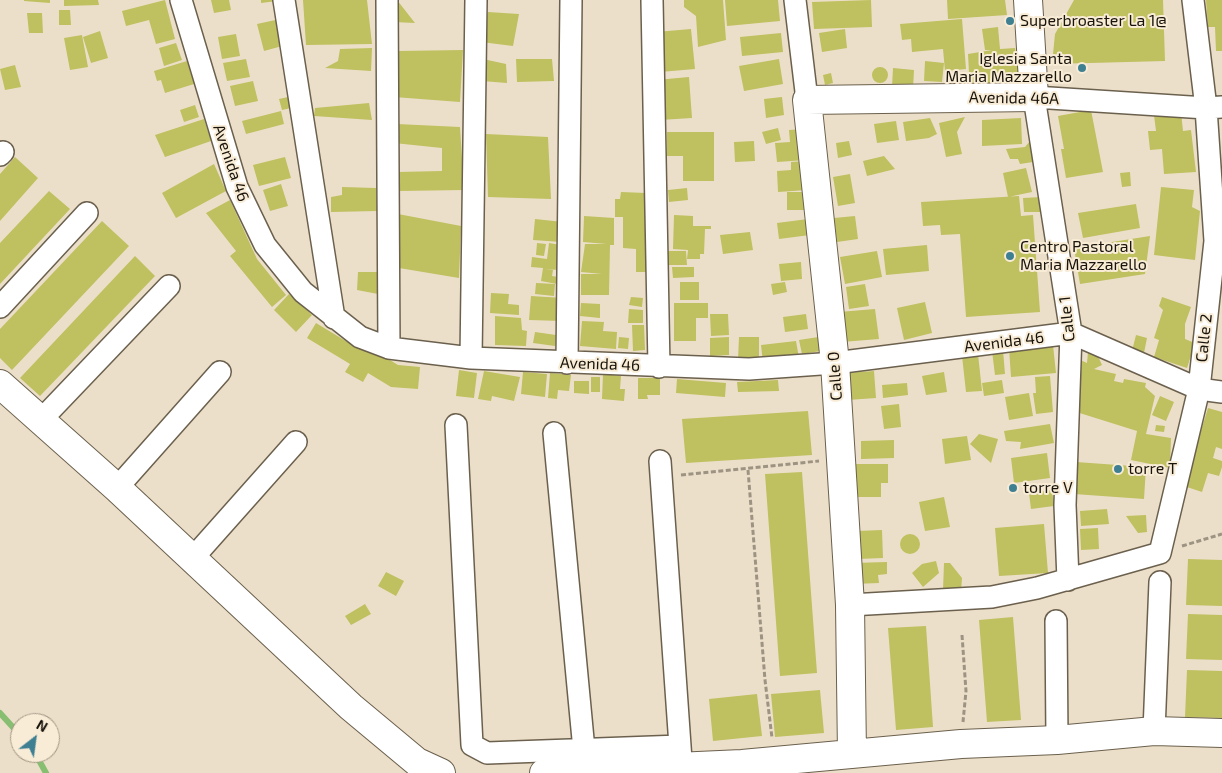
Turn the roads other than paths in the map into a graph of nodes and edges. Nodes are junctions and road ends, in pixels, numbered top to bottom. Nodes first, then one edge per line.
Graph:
1 (181, 0) edge
2 (284, 0) edge
3 (387, 0) edge
4 (476, 0) edge
5 (571, 0) edge
6 (652, 0) edge
7 (795, 0) edge
8 (1028, 0) edge
9 (1194, 0) edge
10 (1034, 97) junction
11 (807, 100) junction
12 (1214, 108) edge
13 (87, 213) dead end
14 (169, 286) dead end
15 (0, 307) edge
16 (334, 318) junction
17 (1071, 333) junction
18 (389, 348) junction
19 (471, 358) junction
20 (567, 363) junction
21 (835, 363) junction
22 (659, 367) junction
23 (220, 372) dead end
24 (0, 384) edge
25 (1199, 389) junction
26 (1222, 392) edge
27 (40, 421) junction
28 (456, 425) dead end
29 (554, 433) dead end
30 (296, 442) dead end
31 (660, 469) road end
32 (116, 488) junction
33 (192, 559) junction
34 (1068, 580) junction
35 (1160, 582) dead end
36 (850, 605) junction
37 (1056, 622) dead end
38 (1154, 731) junction
39 (1222, 733) edge
40 (1057, 740) junction
41 (584, 750) junction
42 (852, 754) junction
43 (681, 757) junction
44 (441, 773) edge
45 (544, 773) edge

1 - 16 street, Avenida 46
2 - 16 street
3 - 18 street
4 - 19 street
5 - 20 street
6 - 22 street
7 - 11 street, Calle 0
8 - 10 street, Calle 1
9 - 12 street, Calle 2
10 - 11 street, Avenida 46A
10 - 12 street, Avenida 46A
10 - 17 street, Calle 1
11 - 21 street, Calle 0
12 - 25 street, Calle 2
13 - 15 street
14 - 27 street
16 - 18 street, Avenida 46
17 - 21 street, Avenida 46
17 - 25 street
17 - 34 street, Calle 1
18 - 19 street, Avenida 46
19 - 20 street, Avenida 46
20 - 22 street, Avenida 46
21 - 22 street, Avenida 46
21 - 36 street, Calle 0
23 - 32 street
24 - 27 street
25 - 26 street
25 - 34 street, Calle 2
27 - 32 street
28 - 41 street
29 - 41 street
30 - 33 street
31 - 43 street
32 - 33 street
33 - 44 street
34 - 36 street
35 - 38 street
36 - 42 street, Calle 0
37 - 40 street
38 - 39 street
38 - 40 street
40 - 42 street
41 - 43 street
42 - 43 street
43 - 45 street

